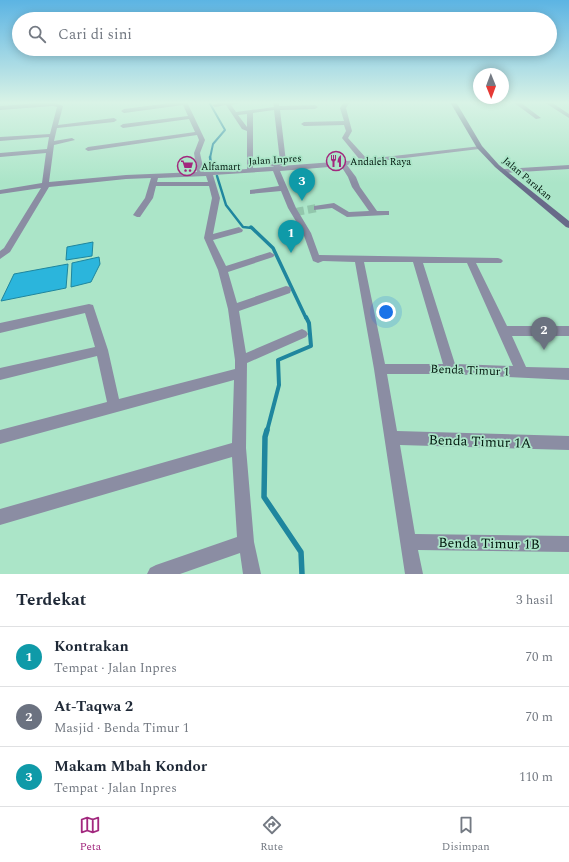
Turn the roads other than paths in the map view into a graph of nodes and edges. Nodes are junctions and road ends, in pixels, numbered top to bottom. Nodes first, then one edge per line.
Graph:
1 (54, 129) edge
2 (197, 129) edge
3 (246, 129) edge
4 (279, 129) edge
5 (349, 129) edge
6 (468, 129) edge
7 (249, 130) joint
8 (199, 133) junction
9 (48, 135) dead end
10 (0, 139) edge
11 (72, 140) dead end
12 (50, 144) junction
13 (479, 147) junction
14 (88, 150) dead end
15 (45, 151) dead end
16 (0, 155) edge
17 (365, 161) junction
18 (343, 164) junction
19 (569, 167) edge
20 (250, 168) junction
21 (276, 170) junction
22 (504, 171) junction
23 (205, 174) junction
24 (154, 176) junction
25 (157, 184) dead end
26 (212, 184) junction
27 (45, 185) junction
28 (284, 188) junction
29 (0, 192) edge
30 (253, 192) dead end
31 (317, 208) tunnel mouth
32 (374, 213) junction
33 (386, 213) dead end
34 (137, 215) dead end
35 (569, 225) edge
36 (239, 230) dead end
37 (208, 238) junction
38 (270, 255) dead end
39 (0, 256) edge
40 (359, 259) junction
41 (417, 259) junction
42 (470, 260) junction
43 (498, 261) dead end
44 (223, 270) junction
45 (286, 290) dead end
46 (233, 309) junction
47 (0, 328) edge
48 (504, 330) junction
49 (569, 332) edge
50 (302, 334) dead end
51 (102, 350) junction
52 (241, 360) junction
53 (380, 369) junction
54 (451, 369) junction
55 (522, 372) junction
56 (241, 373) junction
57 (0, 374) edge
58 (569, 374) edge
59 (114, 406) junction
60 (0, 437) edge
61 (392, 438) junction
62 (569, 444) edge
63 (239, 448) junction
64 (0, 517) edge
65 (246, 542) junction
66 (409, 542) junction
67 (569, 544) edge
68 (156, 574) edge
69 (252, 574) edge
70 (414, 574) edge

1 - 12 street
2 - 8 street
3 - 7 street
4 - 20 street
5 - 17 street
6 - 13 street, Jalan Parakan
7 - 20 street
8 - 14 street
8 - 23 street
9 - 10 street
11 - 12 street
12 - 27 street
13 - 17 street, Jalan Inpres
13 - 22 street, Jalan Parakan
15 - 16 street
17 - 18 street, Jalan Inpres
18 - 21 street, Jalan Inpres
18 - 32 street
19 - 22 street
20 - 21 street, Jalan Inpres
20 - 23 street, Jalan Inpres
21 - 28 street
22 - 35 street, Jalan Parakan
23 - 24 street, Jalan Inpres
23 - 26 street
24 - 27 street, Jalan Inpres
24 - 34 street
25 - 26 street
26 - 37 street
27 - 29 street, Jalan Inpres
27 - 39 street
28 - 30 street
28 - 40 street
31 - 32 street
32 - 33 street
36 - 37 street
37 - 44 street
38 - 44 street
40 - 41 street
40 - 53 street
41 - 42 street
41 - 54 street
42 - 43 street
42 - 48 street, Benda Timur 1
44 - 46 street
45 - 46 street
46 - 52 street
47 - 51 street
48 - 49 street
48 - 55 street, Benda Timur 1
50 - 52 street
51 - 57 street
51 - 59 street
52 - 56 street
53 - 54 street, Benda Timur 1
53 - 61 street
54 - 55 street, Benda Timur 1
55 - 58 street
56 - 59 street
56 - 63 street
59 - 60 street
61 - 62 street, Benda Timur 1A
61 - 66 street
63 - 64 street
63 - 65 street
65 - 68 street
65 - 69 street
66 - 67 street, Benda Timur 1B
66 - 70 street

